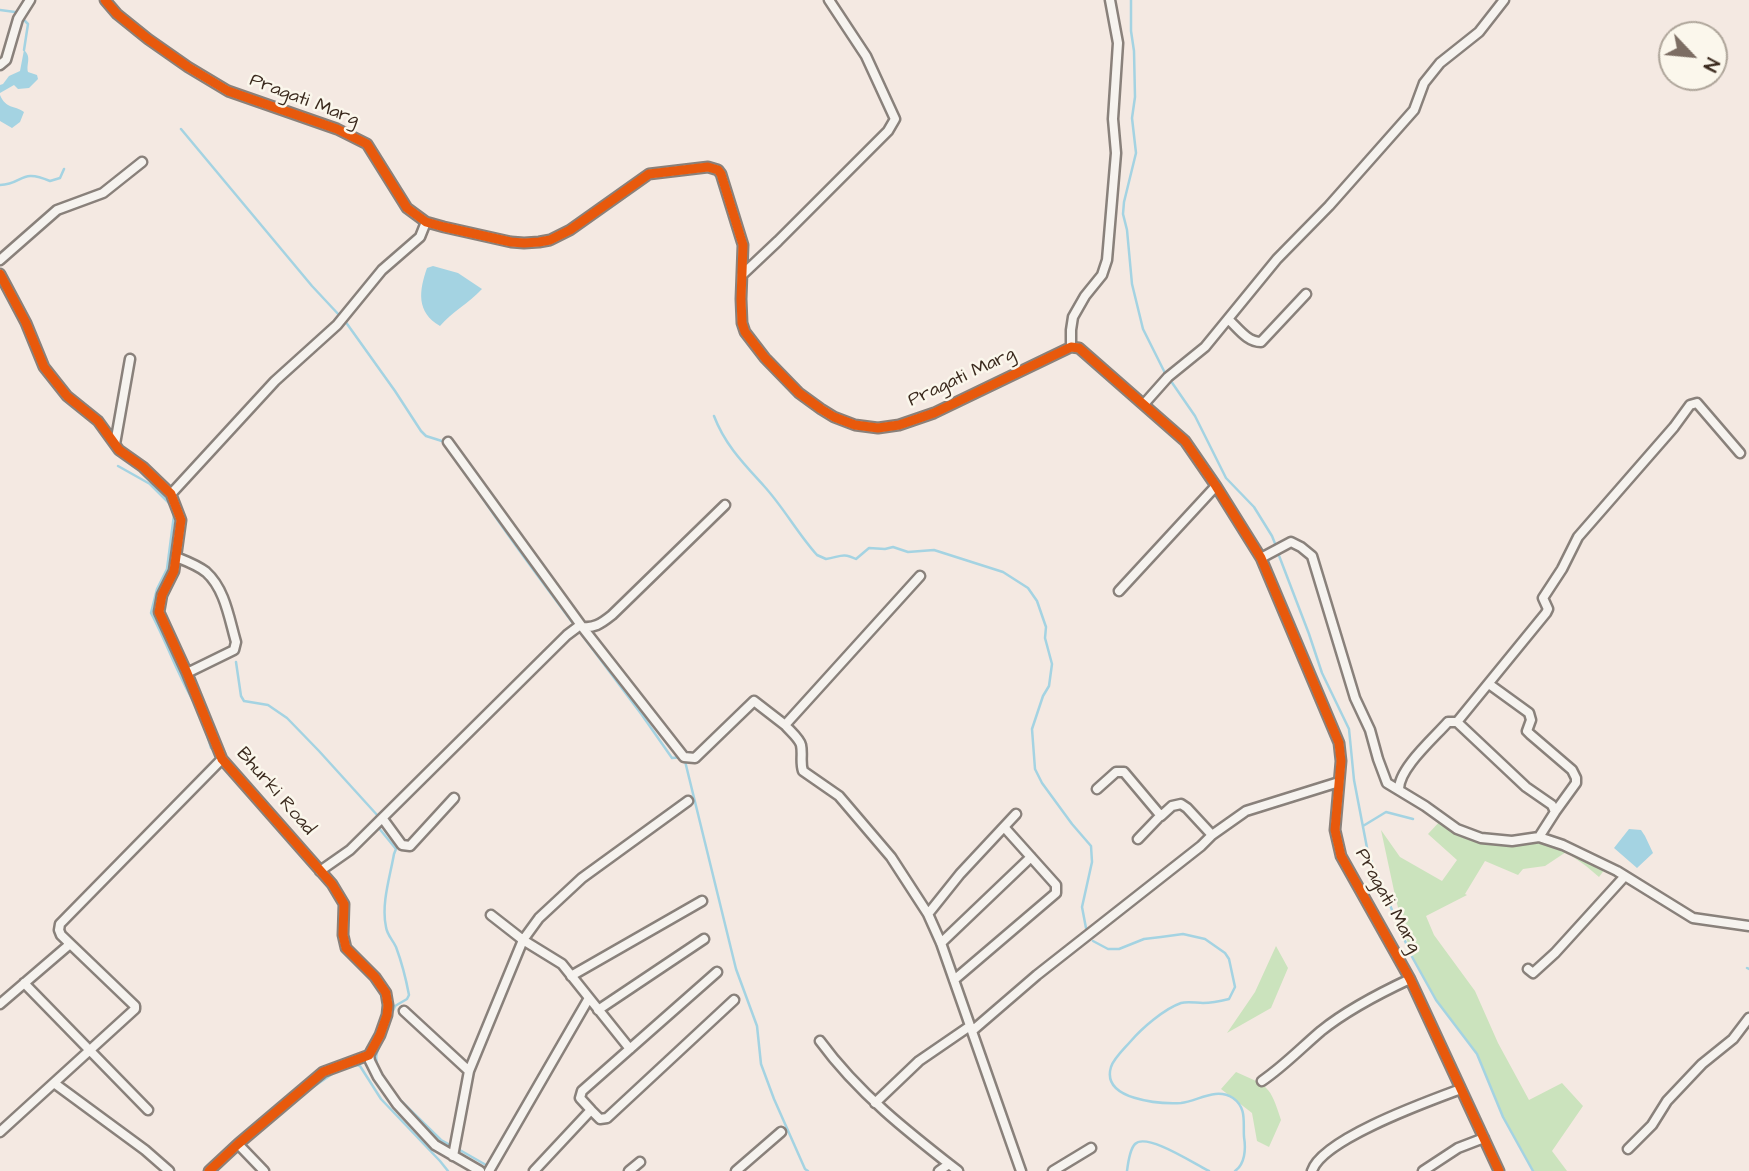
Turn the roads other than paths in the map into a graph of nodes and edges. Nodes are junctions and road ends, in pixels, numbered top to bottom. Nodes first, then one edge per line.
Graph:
1 (30, 0) edge
2 (105, 0) edge
3 (829, 0) edge
4 (1110, 0) edge
5 (1504, 0) edge
6 (0, 65) edge
7 (142, 162) dead end
8 (426, 222) junction
9 (0, 260) edge
10 (0, 274) edge
11 (742, 275) junction
12 (1306, 294) dead end
13 (1228, 319) junction
14 (1070, 347) junction
15 (130, 359) dead end
16 (1144, 404) junction
17 (448, 442) dead end
18 (115, 444) junction
19 (1740, 453) dead end
20 (1216, 486) junction
21 (171, 494) junction
22 (725, 505) dead end
23 (176, 557) junction
24 (1261, 558) junction
25 (920, 576) dead end
26 (1119, 591) dead end
27 (583, 628) junction
28 (187, 673) junction
29 (1489, 684) junction
30 (1457, 722) junction
31 (785, 725) junction
32 (222, 759) junction
33 (1339, 782) junction
34 (1097, 789) dead end
35 (1399, 790) junction
36 (454, 798) dead end
37 (688, 801) dead end
38 (1555, 812) junction
39 (1016, 814) dead end
40 (1161, 815) junction
41 (383, 820) junction
42 (1004, 827) junction
43 (1212, 835) junction
44 (1539, 838) junction
45 (1138, 839) dead end
46 (1031, 857) junction
47 (320, 871) junction
48 (1625, 876) junction
49 (702, 901) dead end
50 (929, 914) junction
51 (491, 915) dead end
52 (1749, 926) edge
53 (704, 939) dead end
54 (523, 940) junction
55 (941, 943) junction
56 (70, 944) junction
57 (1528, 969) dead end
58 (717, 972) dead end
59 (571, 976) junction
60 (1410, 979) junction
61 (954, 980) junction
62 (24, 983) junction
63 (589, 998) junction
64 (734, 1000) dead end
65 (0, 1004) edge
66 (598, 1010) junction
67 (404, 1012) dead end
68 (1749, 1018) edge
69 (971, 1029) junction
70 (820, 1041) dead end
71 (630, 1049) junction
72 (90, 1051) junction
73 (369, 1055) junction
74 (469, 1071) junction
75 (1262, 1081) dead end
76 (54, 1083) junction
77 (1461, 1089) junction
78 (875, 1103) junction
79 (148, 1110) dead end
80 (591, 1110) junction
81 (0, 1132) edge
82 (781, 1132) dead end
83 (1484, 1138) junction
84 (238, 1144) junction
85 (1091, 1148) dead end
86 (1628, 1149) dead end
87 (453, 1156) junction
88 (640, 1162) dead end
89 (949, 1164) junction
90 (169, 1171) edge
91 (209, 1171) edge
92 (264, 1171) edge
93 (480, 1171) edge
94 (489, 1171) edge
95 (534, 1171) edge
96 (629, 1171) edge
97 (736, 1171) edge
98 (939, 1171) edge
99 (958, 1171) edge
100 (1021, 1171) edge
101 (1054, 1171) edge
102 (1312, 1171) edge
103 (1423, 1171) edge
104 (1499, 1171) edge

1 - 6 street
2 - 8 street, Pragati Marg
3 - 11 street
4 - 14 street
5 - 13 street
7 - 9 street
8 - 11 street, Pragati Marg
8 - 21 street
10 - 18 street
11 - 14 street, Pragati Marg
12 - 13 street
13 - 16 street
14 - 16 street, Pragati Marg
15 - 18 street
16 - 20 street, Pragati Marg
17 - 27 street
18 - 21 street
19 - 29 street
20 - 24 street, Pragati Marg
20 - 26 street
21 - 23 street, Bhurki Road
22 - 27 street
23 - 28 street, Bhurki Road
23 - 28 street
24 - 33 street, Pragati Marg
24 - 35 street
25 - 31 street
27 - 31 street
27 - 41 street
28 - 32 street, Bhurki Road
29 - 30 street
29 - 38 street
30 - 35 street
30 - 38 street
31 - 50 street
32 - 47 street, Bhurki Road
32 - 56 street
33 - 43 street
33 - 60 street, Pragati Marg
34 - 40 street
35 - 44 street
36 - 41 street
37 - 54 street
38 - 44 street
39 - 42 street
40 - 43 street
40 - 45 street
41 - 47 street
42 - 46 street
42 - 50 street
43 - 69 street
44 - 48 street
46 - 55 street
46 - 61 street
47 - 73 street, Bhurki Road
48 - 52 street
48 - 57 street
49 - 59 street
50 - 55 street
51 - 54 street
53 - 66 street
54 - 59 street
54 - 74 street
55 - 61 street
56 - 62 street
56 - 72 street
58 - 71 street
59 - 63 street
60 - 75 street
60 - 77 street, Pragati Marg
61 - 69 street
62 - 65 street
62 - 72 street
63 - 66 street
63 - 94 street
64 - 80 street
66 - 71 street
67 - 74 street
68 - 86 street
69 - 78 street
69 - 100 street
70 - 78 street
71 - 80 street
72 - 76 street
72 - 79 street
73 - 84 street
73 - 87 street
74 - 87 street
76 - 81 street
76 - 90 street
77 - 83 street, Pragati Marg
77 - 102 street
78 - 89 street
80 - 95 street
82 - 97 street
83 - 103 street
83 - 104 street, Pragati Marg
84 - 91 street
84 - 92 street
85 - 101 street
87 - 93 street
88 - 96 street
89 - 98 street
89 - 99 street

